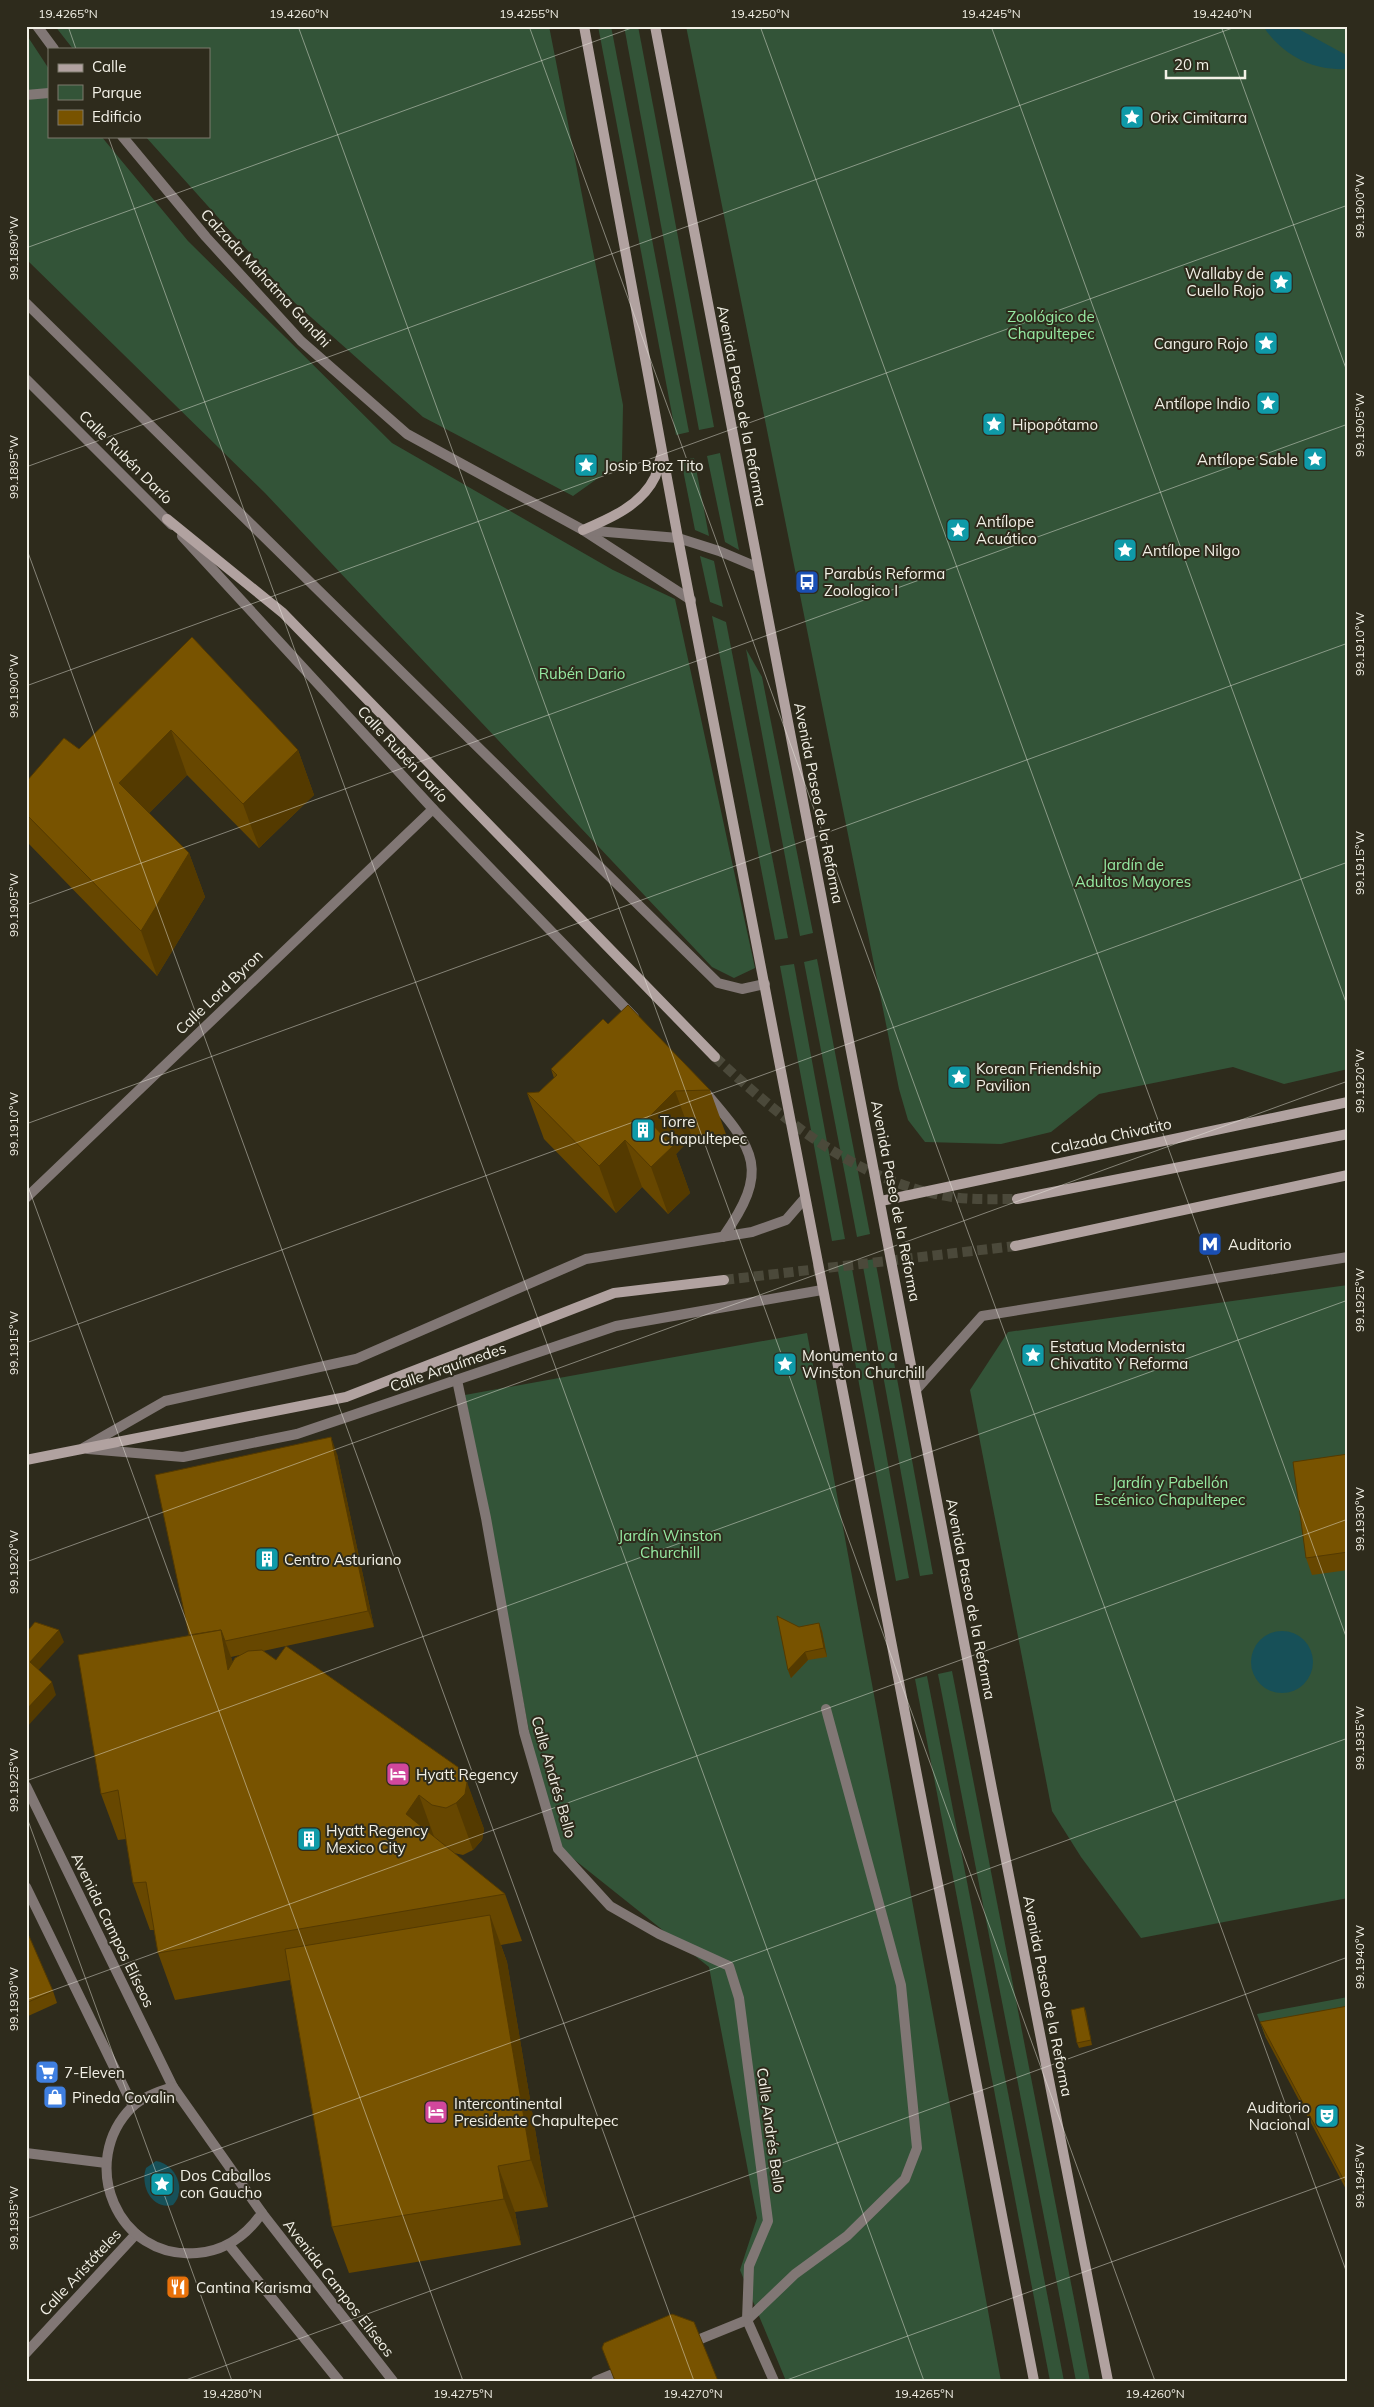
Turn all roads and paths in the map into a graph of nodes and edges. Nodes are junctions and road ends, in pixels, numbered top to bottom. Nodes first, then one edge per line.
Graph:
1 (37, 26) edge
2 (584, 26) edge
3 (655, 26) edge
4 (53, 48) edge
5 (48, 92) edge
6 (26, 95) edge
7 (124, 138) edge
8 (26, 303) edge
9 (26, 379) edge
10 (663, 450) junction
11 (167, 519) junction
12 (583, 530) junction
13 (678, 538) junction
14 (757, 567) junction
15 (691, 600) junction
16 (432, 808) junction
17 (765, 984) junction
18 (638, 1022) edge
19 (715, 1058) tunnel mouth
20 (699, 1085) edge
21 (1348, 1102) edge
22 (1348, 1134) edge
23 (1348, 1175) edge
24 (26, 1198) edge
25 (805, 1198) junction
26 (1017, 1199) tunnel mouth
27 (881, 1201) junction
28 (723, 1237) junction
29 (1014, 1246) tunnel mouth
30 (1348, 1257) edge
31 (724, 1280) tunnel mouth
32 (822, 1290) junction
33 (457, 1380) junction
34 (916, 1390) junction
35 (82, 1449) junction
36 (27, 1460) edge
37 (826, 1710) dead end
38 (26, 1786) edge
39 (26, 1887) edge
40 (173, 2087) junction
41 (134, 2106) junction
42 (26, 2153) edge
43 (106, 2163) junction
44 (262, 2213) junction
45 (136, 2234) junction
46 (229, 2245) junction
47 (747, 2320) junction
48 (676, 2348) edge
49 (26, 2353) edge
50 (632, 2366) edge
51 (339, 2381) edge
52 (393, 2381) edge
53 (596, 2381) edge
54 (774, 2381) edge
55 (1034, 2381) edge
56 (1108, 2381) edge

1 - 4 street
2 - 10 main road
3 - 14 main road, Avenida Paseo de la Reforma
5 - 6 street
7 - 12 street, Calzada Mahatma Gandhi
8 - 17 street
9 - 11 street, Calle Rubén Darío
10 - 12 main road
10 - 13 main road
11 - 16 street, Calle Rubén Darío
11 - 19 main road
12 - 13 street, Calzada Mahatma Gandhi
12 - 15 street, Calzada Mahatma Gandhi
13 - 14 street, Calzada Mahatma Gandhi
13 - 15 main road
14 - 27 main road, Avenida Paseo de la Reforma
15 - 17 main road
16 - 18 street, Calle Rubén Darío
16 - 24 street, Calle Lord Byron
17 - 25 main road
20 - 28 street
21 - 27 main road, Calzada Chivatito
22 - 26 main road
23 - 29 main road
25 - 28 street, Calle Arquímedes
25 - 32 main road
27 - 34 main road, Avenida Paseo de la Reforma
28 - 35 street, Calle Arquímedes
30 - 34 street
31 - 35 main road, Calle Arquímedes
32 - 33 street, Calle Arquímedes
32 - 55 main road
33 - 35 street, Calle Arquímedes
33 - 47 street, Calle Andrés Bello
34 - 56 main road, Avenida Paseo de la Reforma
35 - 36 main road, Calle Arquímedes
37 - 47 street
38 - 40 street, Avenida Campos Elíseos
39 - 41 street
40 - 41 street
40 - 44 street
41 - 43 street
42 - 43 street
43 - 45 street
44 - 46 street
44 - 52 street, Avenida Campos Elíseos
45 - 46 street
45 - 49 street, Calle Aristóteles
46 - 51 street
47 - 48 street
47 - 54 street, Calle Andrés Bello
50 - 53 street

